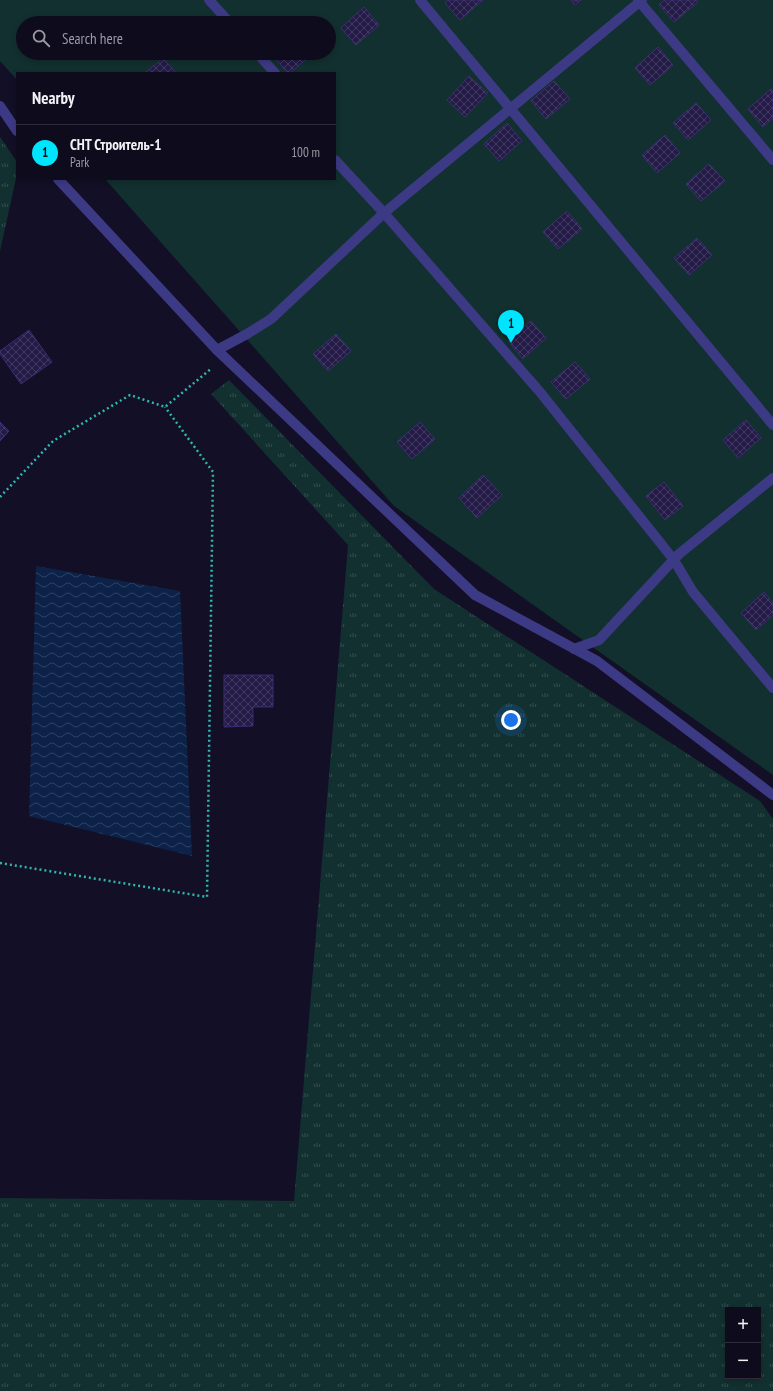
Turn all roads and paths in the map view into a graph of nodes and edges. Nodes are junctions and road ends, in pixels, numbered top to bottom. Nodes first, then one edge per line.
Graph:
1 (210, 0) edge
2 (420, 0) edge
3 (640, 1) edge
4 (224, 16) edge
5 (263, 60) edge
6 (274, 72) edge
7 (0, 106) edge
8 (511, 108) junction
9 (16, 130) edge
10 (773, 160) edge
11 (336, 161) edge
12 (59, 180) edge
13 (384, 213) junction
14 (217, 350) junction
15 (225, 357) junction
16 (165, 406) junction
17 (773, 425) edge
18 (773, 478) edge
19 (0, 497) edge
20 (674, 560) junction
21 (574, 649) junction
22 (773, 688) edge
23 (773, 795) edge
24 (0, 863) edge

1 - 4 street
2 - 8 street
3 - 8 street
3 - 10 street
5 - 6 street
7 - 9 street
8 - 13 street
8 - 17 street
11 - 13 street
12 - 14 street
13 - 14 street
13 - 20 street
14 - 15 street
15 - 16 path
15 - 21 street
16 - 19 path
16 - 24 path
18 - 20 street
20 - 21 street
20 - 22 street
21 - 23 street

